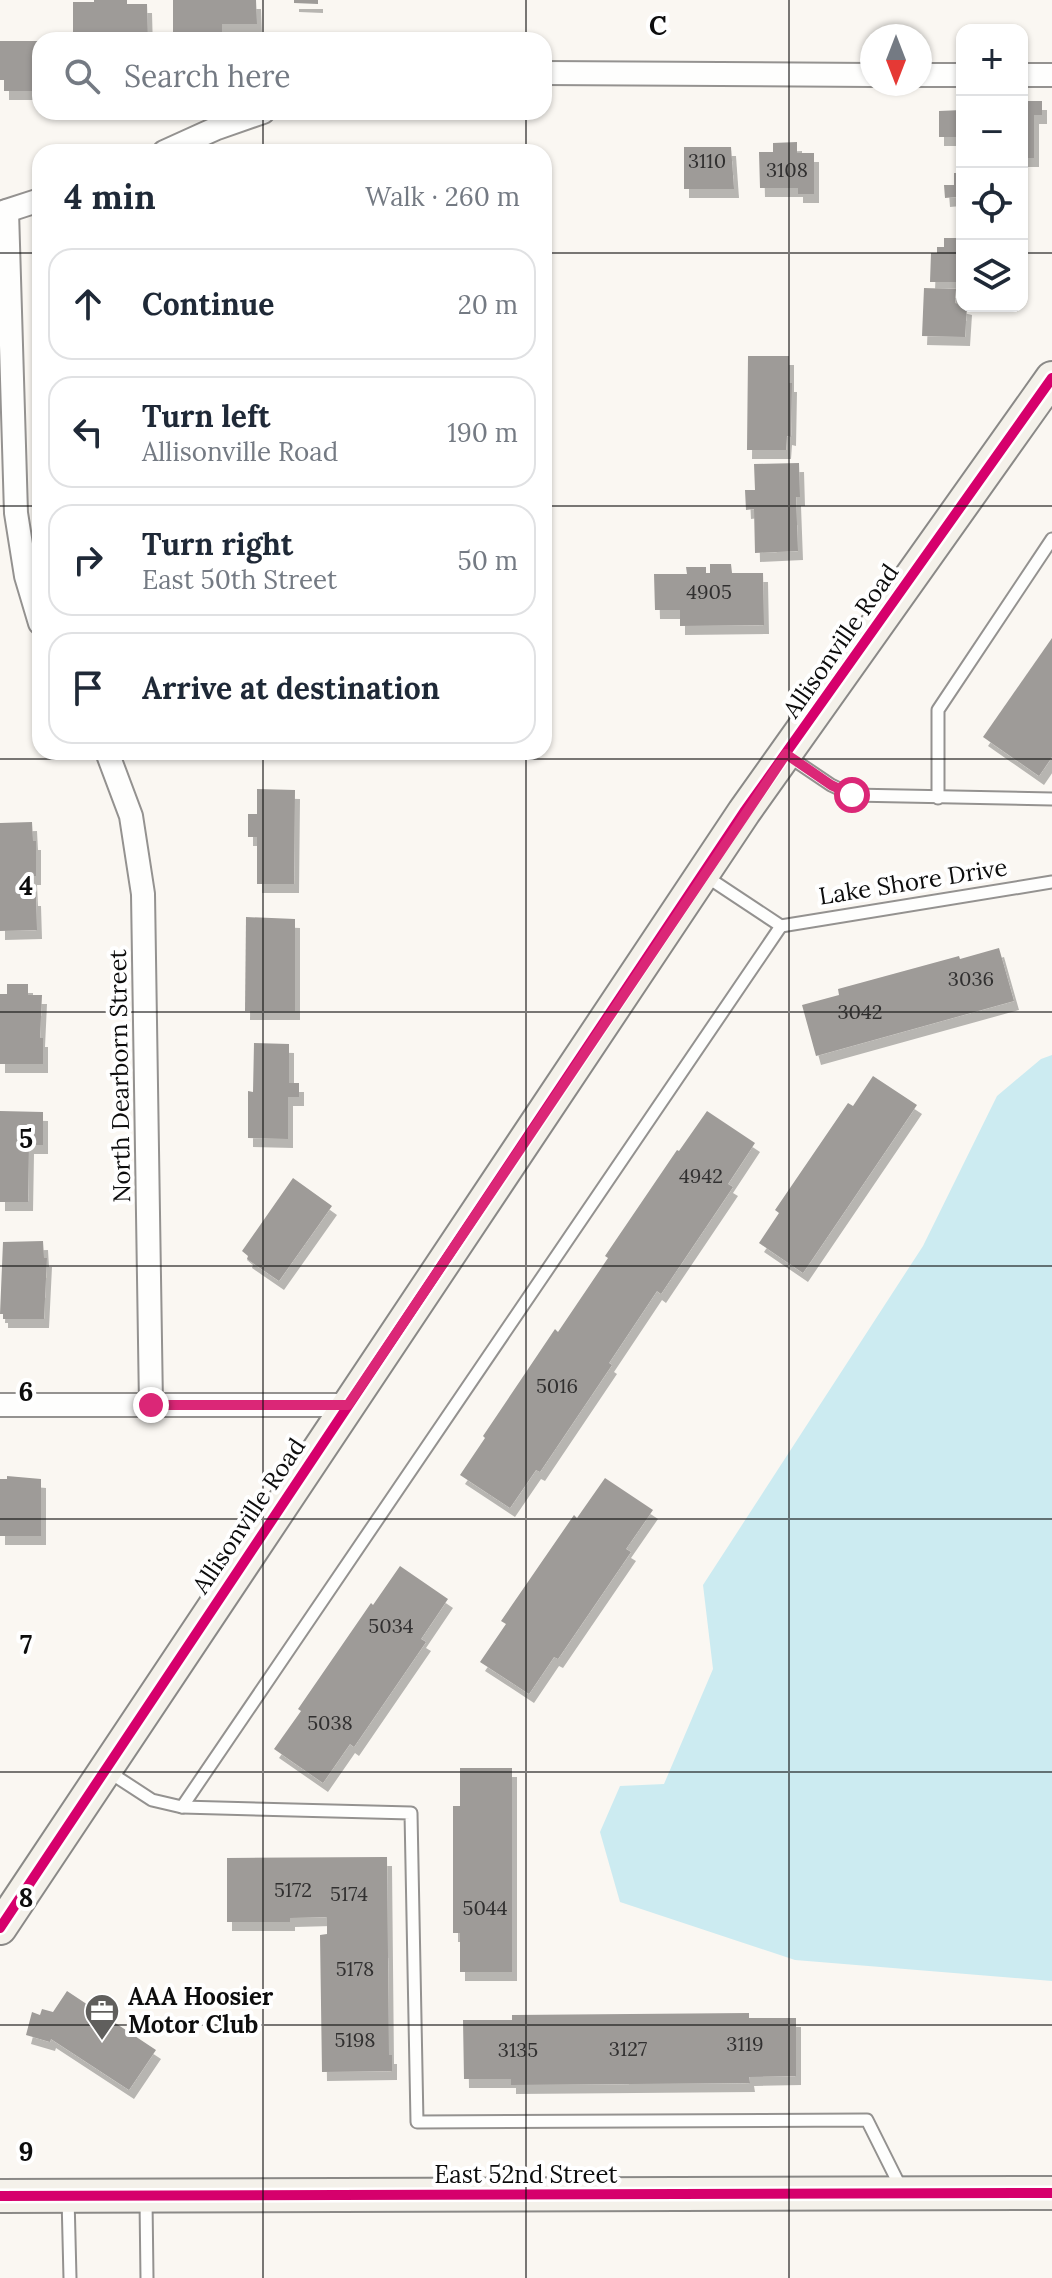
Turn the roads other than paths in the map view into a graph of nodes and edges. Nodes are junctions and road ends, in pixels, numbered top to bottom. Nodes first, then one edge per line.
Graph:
1 (552, 73) edge
2 (860, 75) edge
3 (932, 75) edge
4 (956, 75) edge
5 (1028, 75) edge
6 (1052, 75) edge
7 (240, 120) edge
8 (182, 144) edge
9 (32, 203) edge
10 (3, 212) edge
11 (1052, 378) edge
12 (1052, 539) edge
13 (32, 596) edge
14 (786, 754) junction
15 (110, 760) edge
16 (938, 798) junction
17 (1052, 799) edge
18 (703, 875) junction
19 (1052, 882) edge
20 (781, 926) junction
21 (0, 1405) edge
22 (151, 1405) junction
23 (348, 1405) junction
24 (105, 1770) junction
25 (182, 1807) junction
26 (0, 1928) edge
27 (904, 2193) junction
28 (1052, 2193) edge
29 (0, 2196) edge
30 (68, 2196) junction
31 (146, 2196) junction
32 (70, 2278) edge
33 (147, 2278) edge

1 - 2 street
3 - 4 street
5 - 6 street
7 - 8 street
9 - 10 street
10 - 13 street
11 - 14 main road, Allisonville Road
12 - 16 lane
14 - 16 lane
14 - 18 main road, Allisonville Road
15 - 22 street, North Dearborn Street
16 - 17 lane
18 - 20 lane
18 - 23 main road, Allisonville Road
19 - 20 lane, Lake Shore Drive
20 - 25 lane
21 - 22 street
22 - 23 street
23 - 24 main road, Allisonville Road
24 - 25 lane
24 - 26 main road, Allisonville Road
25 - 27 lane
27 - 28 main road, East 52nd Street
27 - 31 main road, East 52nd Street
29 - 30 main road, East 52nd Street
30 - 31 main road, East 52nd Street
30 - 32 lane
31 - 33 lane

